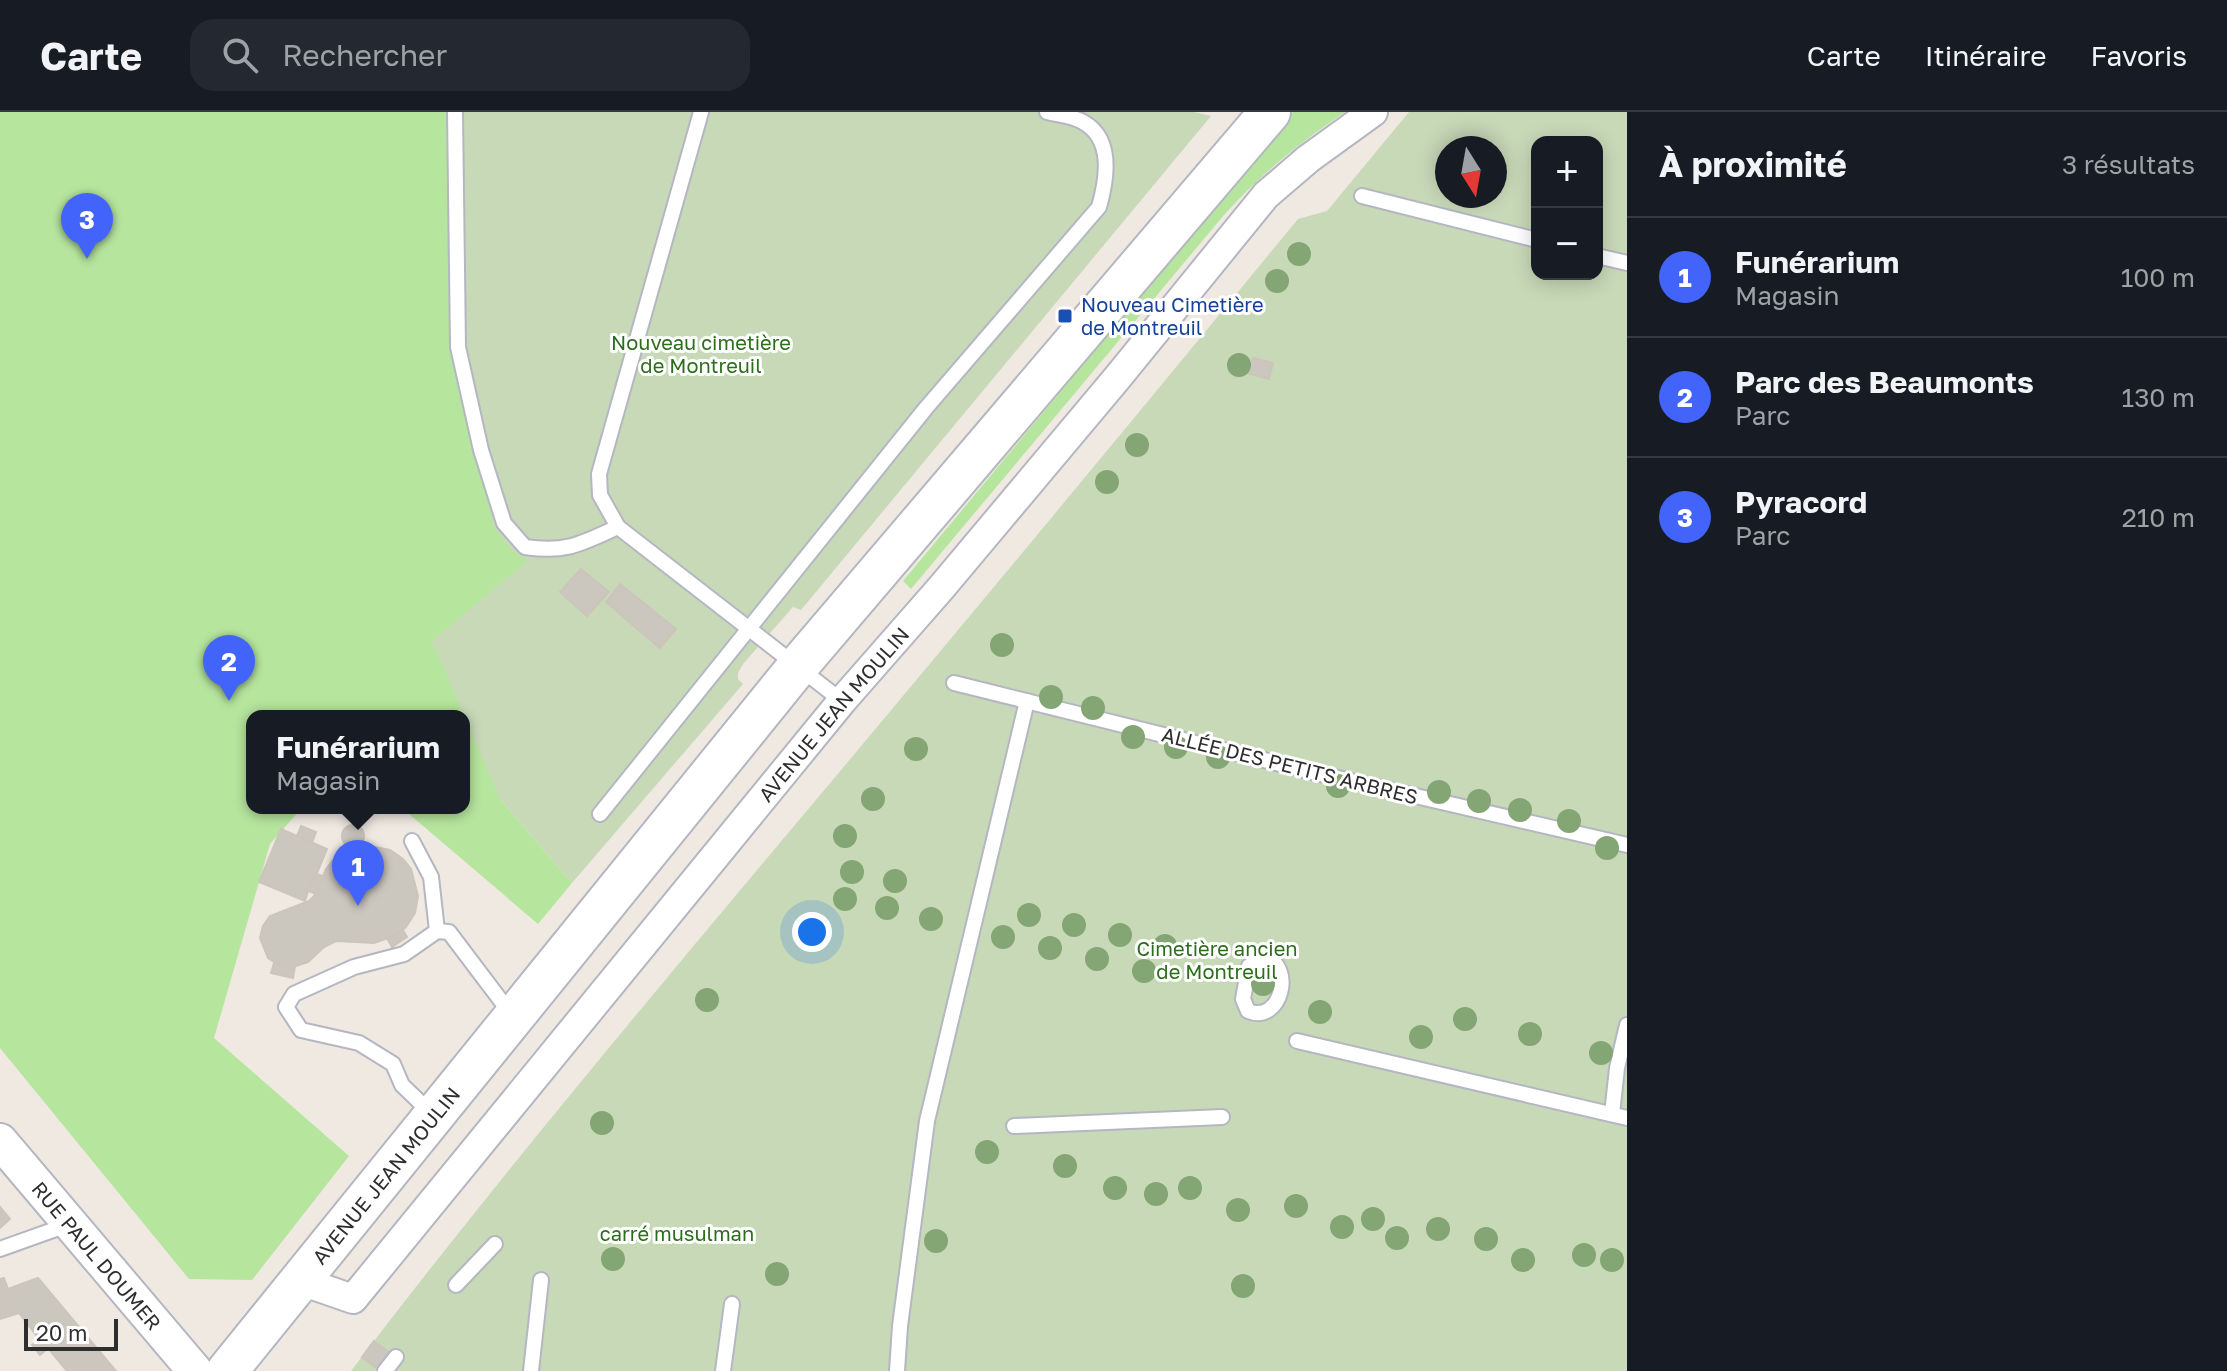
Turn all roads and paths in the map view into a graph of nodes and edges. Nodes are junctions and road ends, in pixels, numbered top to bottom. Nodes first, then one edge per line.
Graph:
1 (455, 112) edge
2 (701, 112) edge
3 (1047, 112) edge
4 (1270, 112) edge
5 (1373, 112) edge
6 (1362, 196) dead end
7 (1531, 238) edge
8 (1603, 257) edge
9 (1627, 263) edge
10 (618, 527) junction
11 (749, 627) junction
12 (798, 666) junction
13 (954, 683) dead end
14 (842, 701) junction
15 (1027, 701) junction
16 (600, 814) dead end
17 (412, 841) dead end
18 (1627, 845) edge
19 (437, 931) junction
20 (513, 1018) junction
21 (1627, 1025) edge
22 (1297, 1041) dead end
23 (434, 1116) junction
24 (1619, 1116) edge
25 (1222, 1117) dead end
26 (1014, 1126) dead end
27 (0, 1141) edge
28 (70, 1224) junction
29 (495, 1244) dead end
30 (0, 1249) edge
31 (541, 1280) dead end
32 (301, 1281) junction
33 (456, 1285) dead end
34 (732, 1304) dead end
35 (396, 1357) dead end
36 (195, 1371) edge
37 (227, 1371) edge
38 (385, 1371) edge
39 (531, 1371) edge
40 (723, 1371) edge
41 (897, 1371) edge

1 - 10 lane
2 - 10 lane
3 - 11 lane
4 - 12 main road, AVENUE JEAN MOULIN
5 - 14 street, AVENUE JEAN MOULIN
6 - 7 lane
8 - 9 lane
10 - 11 lane
11 - 12 lane
11 - 16 lane
12 - 14 lane
12 - 20 main road, AVENUE JEAN MOULIN
13 - 15 lane, ALLÉE DES PETITS ARBRES
14 - 32 street, AVENUE JEAN MOULIN
15 - 18 lane, ALLÉE DES PETITS ARBRES
15 - 41 lane
17 - 19 lane
19 - 20 lane
19 - 23 lane
20 - 23 main road, AVENUE JEAN MOULIN
21 - 24 lane
22 - 24 lane
23 - 32 main road, AVENUE JEAN MOULIN
25 - 26 lane
27 - 28 street, RUE PAUL DOUMER
28 - 30 lane
28 - 36 street, RUE PAUL DOUMER
29 - 33 lane
31 - 39 lane
32 - 37 main road, AVENUE JEAN MOULIN
34 - 40 lane
35 - 38 lane

